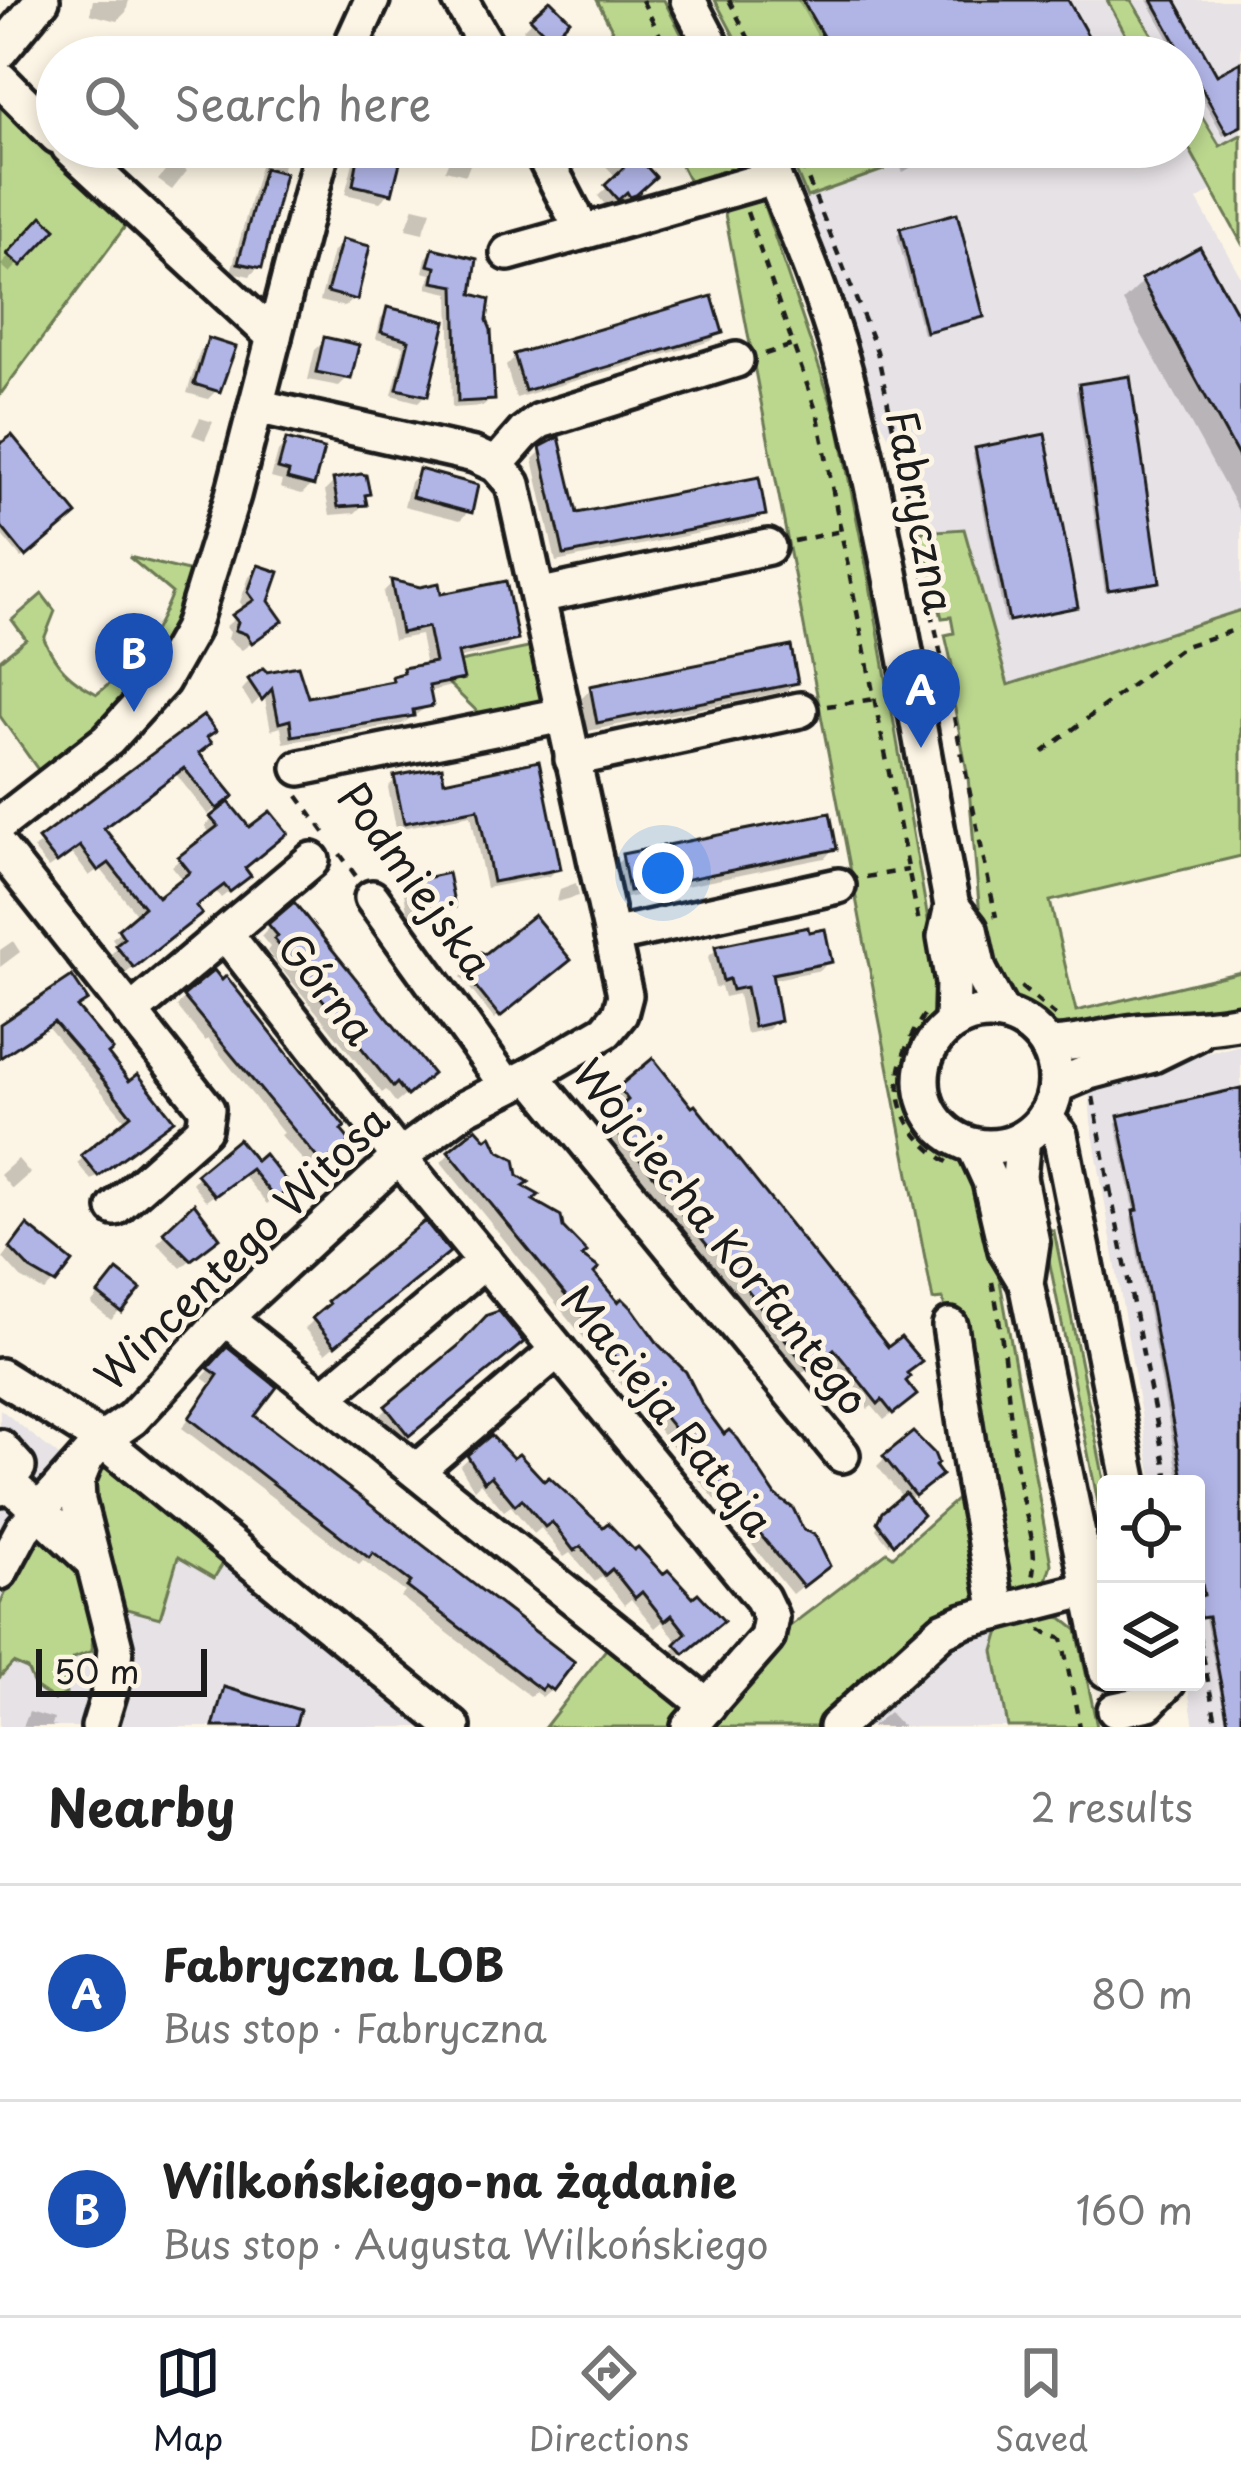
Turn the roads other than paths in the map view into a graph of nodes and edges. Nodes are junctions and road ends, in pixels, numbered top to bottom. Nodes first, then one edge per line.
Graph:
1 (42, 0) edge
2 (372, 0) edge
3 (460, 0) edge
4 (688, 0) edge
5 (356, 36) edge
6 (481, 36) edge
7 (707, 36) edge
8 (0, 51) edge
9 (0, 79) edge
10 (36, 115) edge
11 (90, 168) edge
12 (318, 168) edge
13 (550, 168) edge
14 (760, 168) edge
15 (769, 168) edge
16 (583, 232) junction
17 (508, 253) dead end
18 (274, 337) junction
19 (736, 360) dead end
20 (256, 406) junction
21 (496, 465) junction
22 (767, 547) road end
23 (538, 596) junction
24 (800, 710) road end
25 (563, 715) junction
26 (572, 758) junction
27 (300, 769) road end
28 (0, 824) edge
29 (0, 848) edge
30 (312, 860) dead end
31 (838, 886) road end
32 (372, 898) road end
33 (952, 906) junction
34 (225, 933) junction
35 (612, 936) junction
36 (130, 1013) junction
37 (1002, 1014) junction
38 (938, 1019) junction
39 (1241, 1022) edge
40 (1203, 1030) junction
41 (1047, 1045) junction
42 (519, 1080) junction
43 (1041, 1114) junction
44 (399, 1157) junction
45 (967, 1158) junction
46 (115, 1208) dead end
47 (484, 1261) junction
48 (1026, 1283) junction
49 (224, 1318) junction
50 (950, 1326) dead end
51 (558, 1350) junction
52 (2, 1383) edge
53 (324, 1397) junction
54 (0, 1447) edge
55 (94, 1449) junction
56 (842, 1455) dead end
57 (416, 1472) junction
58 (1128, 1475) edge
59 (3, 1484) edge
60 (37, 1510) junction
61 (95, 1563) junction
62 (0, 1572) edge
63 (1089, 1589) junction
64 (1014, 1608) junction
65 (1097, 1627) edge
66 (1159, 1691) edge
67 (1114, 1706) edge
68 (698, 1716) edge
69 (99, 1727) edge
70 (453, 1727) edge
71 (836, 1727) edge

1 - 8 street
2 - 5 street
3 - 6 street
4 - 7 street
9 - 10 street
11 - 18 street
12 - 18 street
13 - 16 street
14 - 16 street
15 - 33 street, Fabryczna
16 - 17 street
18 - 20 street
19 - 21 street
20 - 21 street
20 - 28 street
21 - 23 street
22 - 23 street
23 - 25 street
24 - 26 street
25 - 26 street
25 - 27 street, Podmiejska
26 - 35 street
29 - 36 street
30 - 34 street, Górna
31 - 35 street
32 - 42 street, Podmiejska
33 - 37 street, Fabryczna
33 - 38 street, Fabryczna
34 - 36 street, Górna
34 - 44 street, Górna
35 - 42 street, Wincentego Witosa
36 - 46 street
37 - 38 street
37 - 41 street
38 - 45 street
39 - 40 street
40 - 41 street
40 - 43 street
41 - 43 street
42 - 44 street, Wincentego Witosa
42 - 56 street, Wojciecha Korfantego
43 - 45 street
43 - 48 street
43 - 58 street
44 - 47 street, Macieja Rataja
44 - 49 street, Wincentego Witosa
45 - 48 street
47 - 51 street, Macieja Rataja
47 - 53 street
48 - 63 street
49 - 53 street
49 - 55 street, Wincentego Witosa
50 - 64 street
51 - 57 street
51 - 68 street, Macieja Rataja
52 - 55 street
53 - 57 street
54 - 59 street
55 - 60 street, Wincentego Witosa
55 - 61 street
55 - 70 street
57 - 68 street
59 - 60 street
60 - 61 street
60 - 62 street, Wincentego Witosa
61 - 69 street
63 - 64 street
63 - 65 street
64 - 71 street
66 - 67 street

